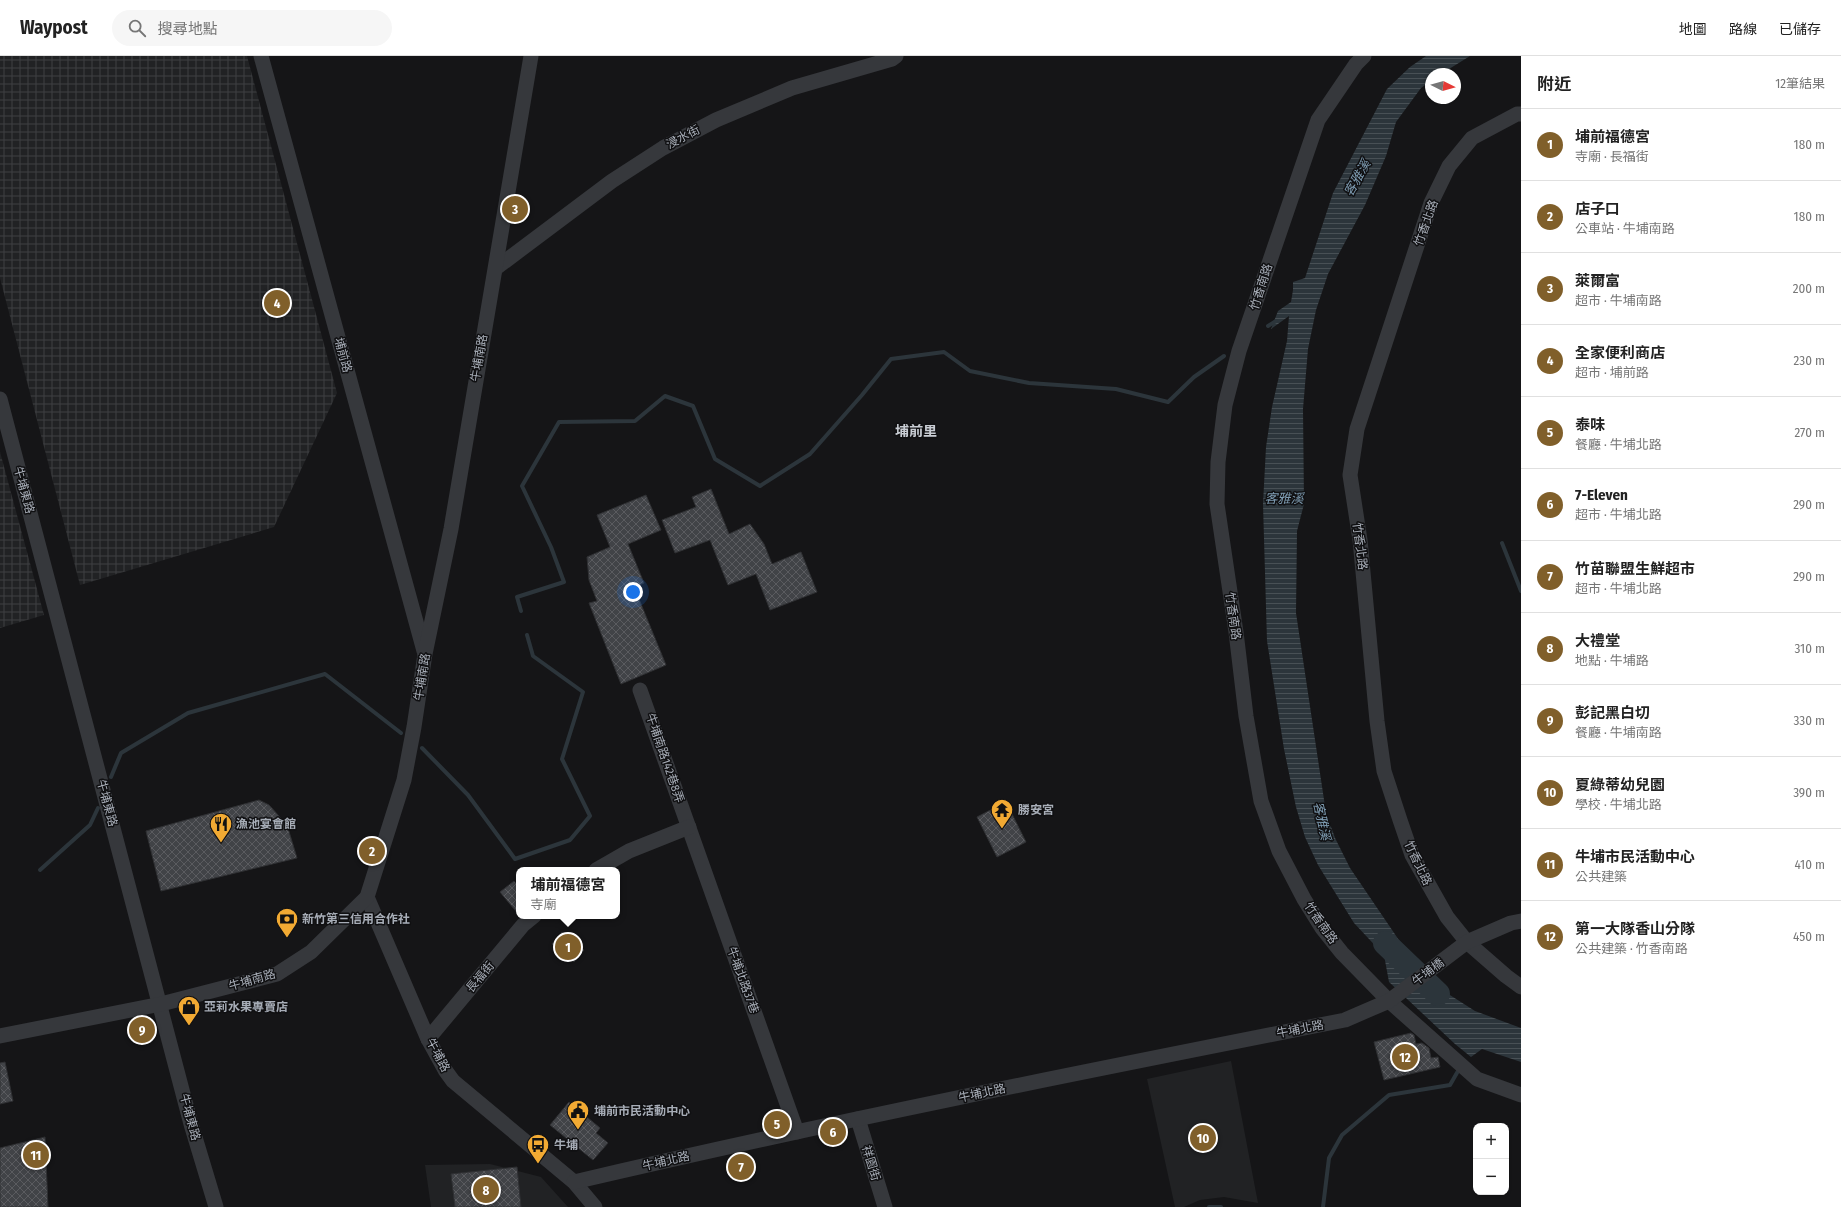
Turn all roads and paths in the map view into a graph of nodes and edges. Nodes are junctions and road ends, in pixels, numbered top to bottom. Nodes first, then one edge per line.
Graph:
1 (261, 56) edge
2 (531, 56) edge
3 (896, 56) edge
4 (1364, 56) edge
5 (1521, 114) edge
6 (496, 268) junction
7 (0, 399) edge
8 (425, 654) junction
9 (640, 690) dead end
10 (689, 827) junction
11 (601, 867) edge
12 (367, 897) junction
13 (531, 919) edge
14 (1521, 921) edge
15 (1468, 942) junction
16 (1521, 987) edge
17 (1389, 1001) junction
18 (160, 1004) junction
19 (0, 1036) edge
20 (428, 1039) junction
21 (1521, 1095) edge
22 (858, 1119) junction
23 (797, 1132) junction
24 (574, 1182) junction
25 (216, 1207) edge
26 (595, 1207) edge
27 (885, 1207) edge

1 - 8 street, 埔前路
2 - 6 street, 牛埔南路
3 - 6 street, 浸水街
4 - 17 street, 竹香南路
5 - 15 street, 竹香北路
6 - 8 street, 牛埔南路
7 - 18 street, 牛埔東路
8 - 12 street, 牛埔南路
9 - 10 street, 牛埔南路142巷8弄
10 - 11 street
10 - 23 street, 牛埔北路37巷
12 - 18 street, 牛埔南路
12 - 20 street, 牛埔路
13 - 20 street, 長福街
14 - 15 street
15 - 16 street, 竹香北路
15 - 17 street, 牛埔橋
17 - 21 street, 竹香南路
17 - 22 street, 牛埔北路
18 - 19 street, 牛埔南路
18 - 25 street, 牛埔東路
20 - 24 street, 牛埔路
22 - 23 street, 牛埔北路
22 - 27 street, 祥園街
23 - 24 street, 牛埔北路
24 - 26 street, 牛埔路

